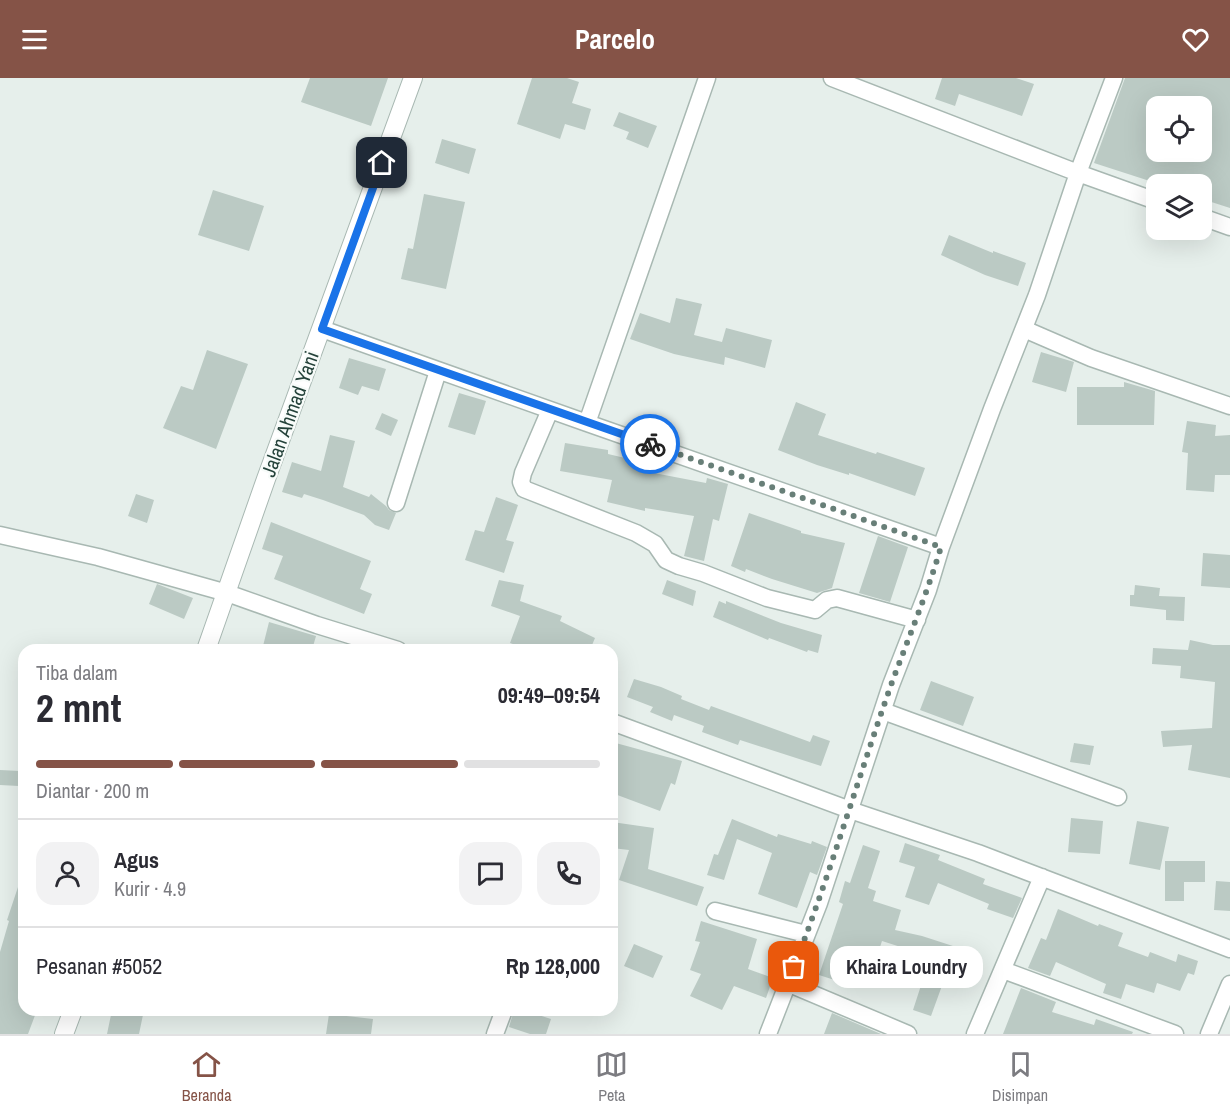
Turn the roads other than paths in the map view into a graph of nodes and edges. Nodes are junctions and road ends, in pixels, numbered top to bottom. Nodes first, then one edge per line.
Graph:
1 (413, 78) edge
2 (707, 78) edge
3 (832, 78) edge
4 (1114, 78) edge
5 (1078, 173) junction
6 (1146, 197) edge
7 (1212, 221) edge
8 (1230, 227) edge
9 (322, 329) junction
10 (1024, 329) junction
11 (438, 371) junction
12 (1230, 406) edge
13 (550, 410) junction
14 (587, 423) junction
15 (396, 503) dead end
16 (0, 535) edge
17 (941, 547) junction
18 (226, 593) junction
19 (916, 620) junction
20 (208, 644) edge
21 (379, 644) edge
22 (883, 711) junction
23 (618, 724) edge
24 (1118, 797) dead end
25 (850, 810) junction
26 (1042, 877) junction
27 (715, 911) dead end
28 (806, 934) junction
29 (1230, 949) edge
30 (1004, 970) junction
31 (787, 983) junction
32 (1230, 984) edge
33 (71, 1016) edge
34 (502, 1016) edge
35 (64, 1034) edge
36 (495, 1034) edge
37 (768, 1034) edge
38 (908, 1034) edge
39 (975, 1034) edge
40 (1175, 1034) edge
41 (1209, 1034) edge

1 - 9 street, Jalan Ahmad Yani
2 - 14 street
3 - 5 street
4 - 5 street
5 - 6 street
5 - 10 street
7 - 8 street
9 - 11 street
9 - 18 street, Jalan Ahmad Yani
10 - 12 street
10 - 17 street
11 - 13 street
11 - 15 street
13 - 14 street
13 - 19 street
14 - 17 street
16 - 18 street
17 - 19 street
18 - 20 street, Jalan Ahmad Yani
18 - 21 street
19 - 22 street
22 - 24 street
22 - 25 street
23 - 25 street
25 - 26 street
25 - 28 street
26 - 29 street
26 - 30 street
27 - 28 street
28 - 31 street
30 - 39 street
30 - 40 street
31 - 37 street
31 - 38 street
32 - 41 street
33 - 35 street
34 - 36 street

